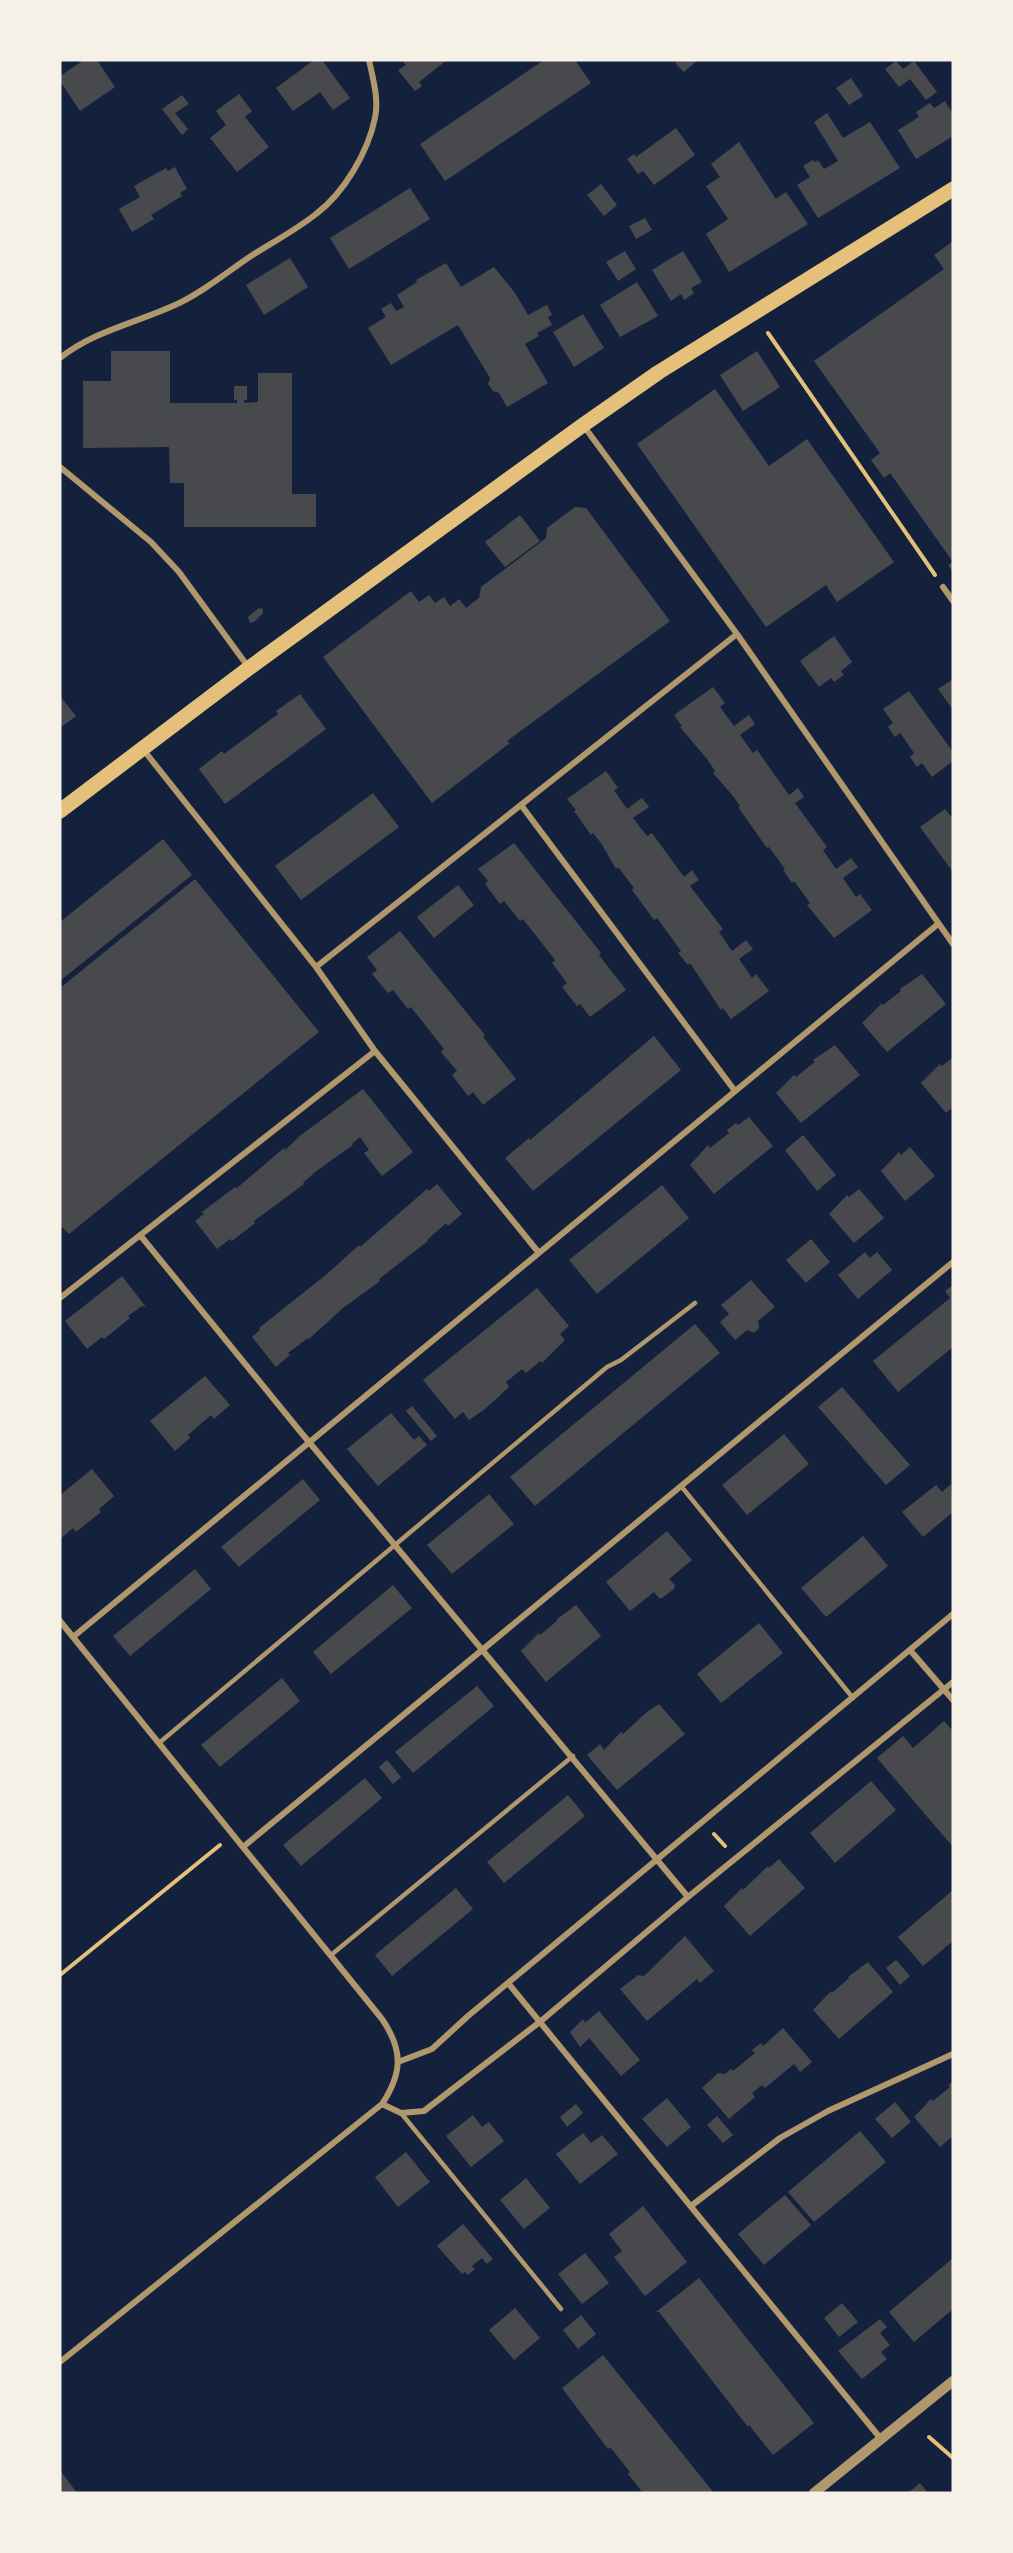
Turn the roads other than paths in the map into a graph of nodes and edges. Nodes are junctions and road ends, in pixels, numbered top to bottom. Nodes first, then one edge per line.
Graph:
1 (369, 60) edge
2 (953, 189) edge
3 (60, 358) edge
4 (583, 424) junction
5 (60, 467) edge
6 (943, 587) road end
7 (953, 601) edge
8 (737, 634) junction
9 (249, 668) junction
10 (142, 747) junction
11 (521, 805) junction
12 (60, 811) edge
13 (938, 924) junction
14 (953, 944) edge
15 (316, 967) junction
16 (375, 1051) junction
17 (735, 1091) junction
18 (140, 1235) junction
19 (539, 1253) junction
20 (953, 1262) edge
21 (60, 1298) edge
22 (695, 1303) dead end
23 (309, 1442) junction
24 (681, 1486) junction
25 (396, 1545) junction
26 (953, 1614) edge
27 (60, 1621) edge
28 (73, 1637) junction
29 (484, 1650) junction
30 (910, 1650) junction
31 (953, 1682) edge
32 (944, 1690) junction
33 (853, 1698) junction
34 (953, 1700) edge
35 (159, 1743) junction
36 (573, 1756) junction
37 (243, 1847) junction
38 (659, 1859) junction
39 (688, 1897) junction
40 (331, 1955) junction
41 (508, 1983) junction
42 (541, 2021) junction
43 (953, 2054) edge
44 (398, 2062) junction
45 (382, 2104) junction
46 (401, 2113) junction
47 (692, 2206) junction
48 (561, 2308) dead end
49 (60, 2362) edge
50 (953, 2381) edge
51 (880, 2439) junction
52 (814, 2493) edge

1 - 3 street
2 - 4 main road
4 - 8 street
4 - 9 main road
5 - 9 street
6 - 7 street
8 - 11 street
8 - 13 street
9 - 10 main road
10 - 12 main road
10 - 15 street
11 - 15 street
11 - 17 street
13 - 14 street
13 - 17 street
15 - 16 street
16 - 18 street
16 - 19 street
17 - 19 street
18 - 21 street
18 - 23 street
19 - 23 street
20 - 24 street
22 - 25 lane
23 - 25 street
23 - 28 street
24 - 29 street
24 - 33 lane
25 - 29 street
25 - 35 lane
26 - 30 street
27 - 28 street
28 - 35 street
29 - 36 street
29 - 37 street
30 - 32 street
30 - 33 street
31 - 32 street
32 - 34 street
32 - 39 street
33 - 38 street
35 - 37 street
36 - 38 street
36 - 40 lane
37 - 40 street
38 - 39 street
38 - 41 street
39 - 42 street
40 - 44 street
41 - 42 street
41 - 44 street
42 - 46 street
42 - 47 street
43 - 47 street
44 - 45 street
45 - 46 street
45 - 49 street
46 - 48 lane
47 - 51 street
50 - 51 street
51 - 52 street

